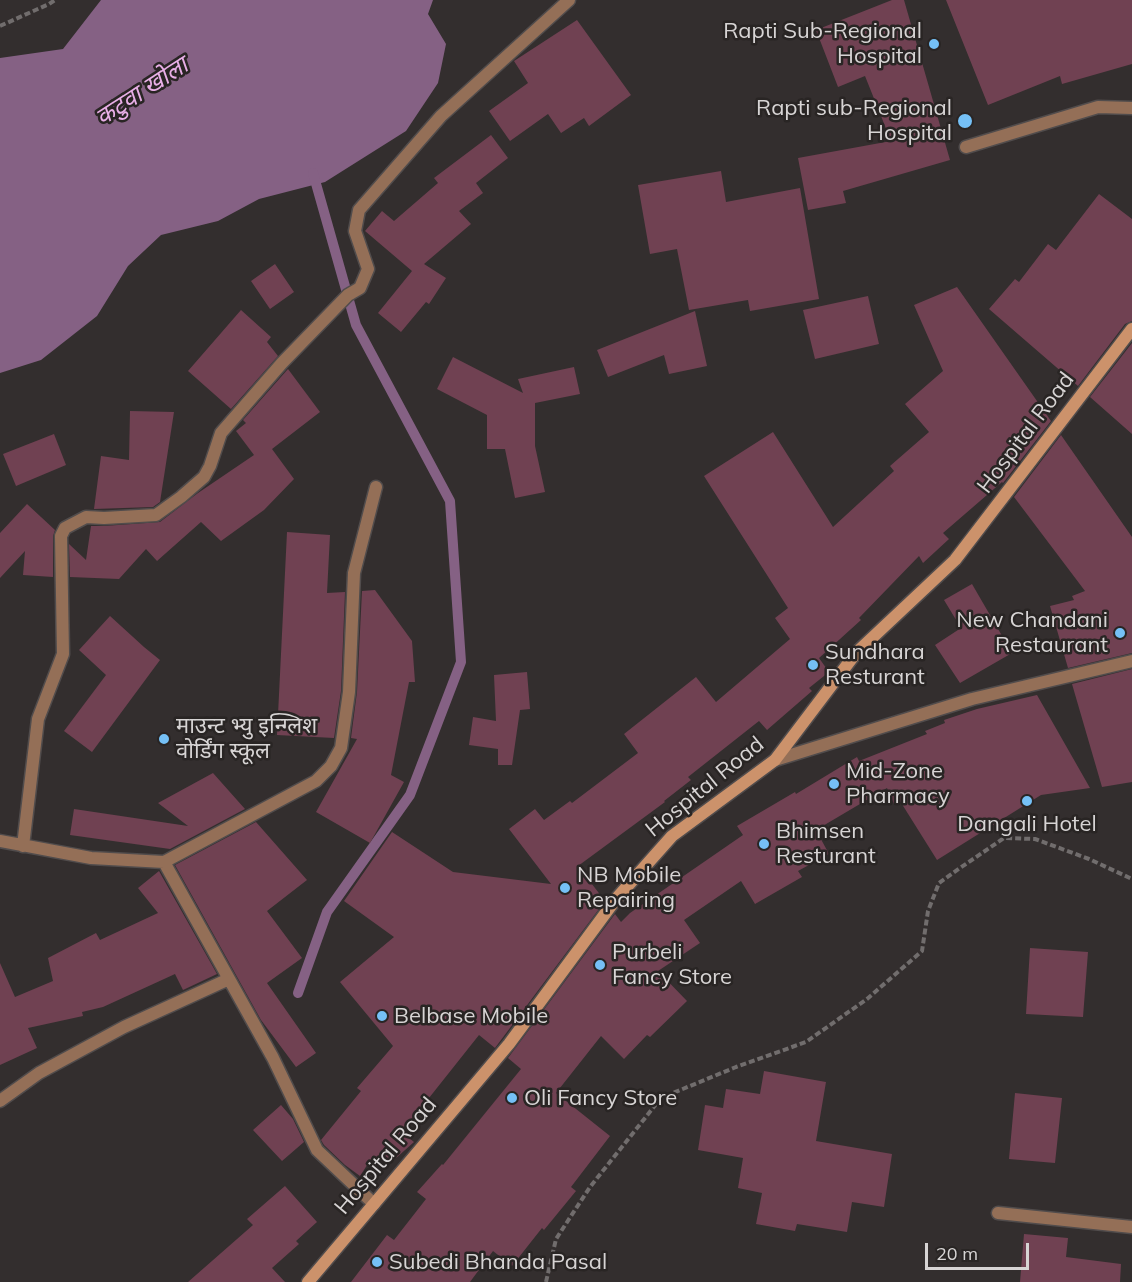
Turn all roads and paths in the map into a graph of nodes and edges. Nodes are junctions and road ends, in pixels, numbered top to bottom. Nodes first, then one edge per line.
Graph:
1 (55, 0) edge
2 (569, 0) edge
3 (0, 26) edge
4 (1132, 108) edge
5 (966, 147) dead end
6 (1132, 329) edge
7 (376, 487) dead end
8 (1132, 662) edge
9 (775, 760) junction
10 (0, 841) edge
11 (23, 846) junction
12 (164, 862) junction
13 (1132, 879) edge
14 (228, 980) junction
15 (0, 1101) edge
16 (374, 1204) junction
17 (998, 1213) dead end
18 (1132, 1227) edge
19 (309, 1282) edge
20 (546, 1282) edge

1 - 3 path
2 - 11 street
4 - 5 street
6 - 9 street, Hospital Road
7 - 12 street
8 - 9 street
9 - 16 street, Hospital Road
10 - 11 street
11 - 12 street
12 - 14 street
13 - 20 path
14 - 15 street
14 - 16 street
16 - 19 street, Hospital Road
17 - 18 street

